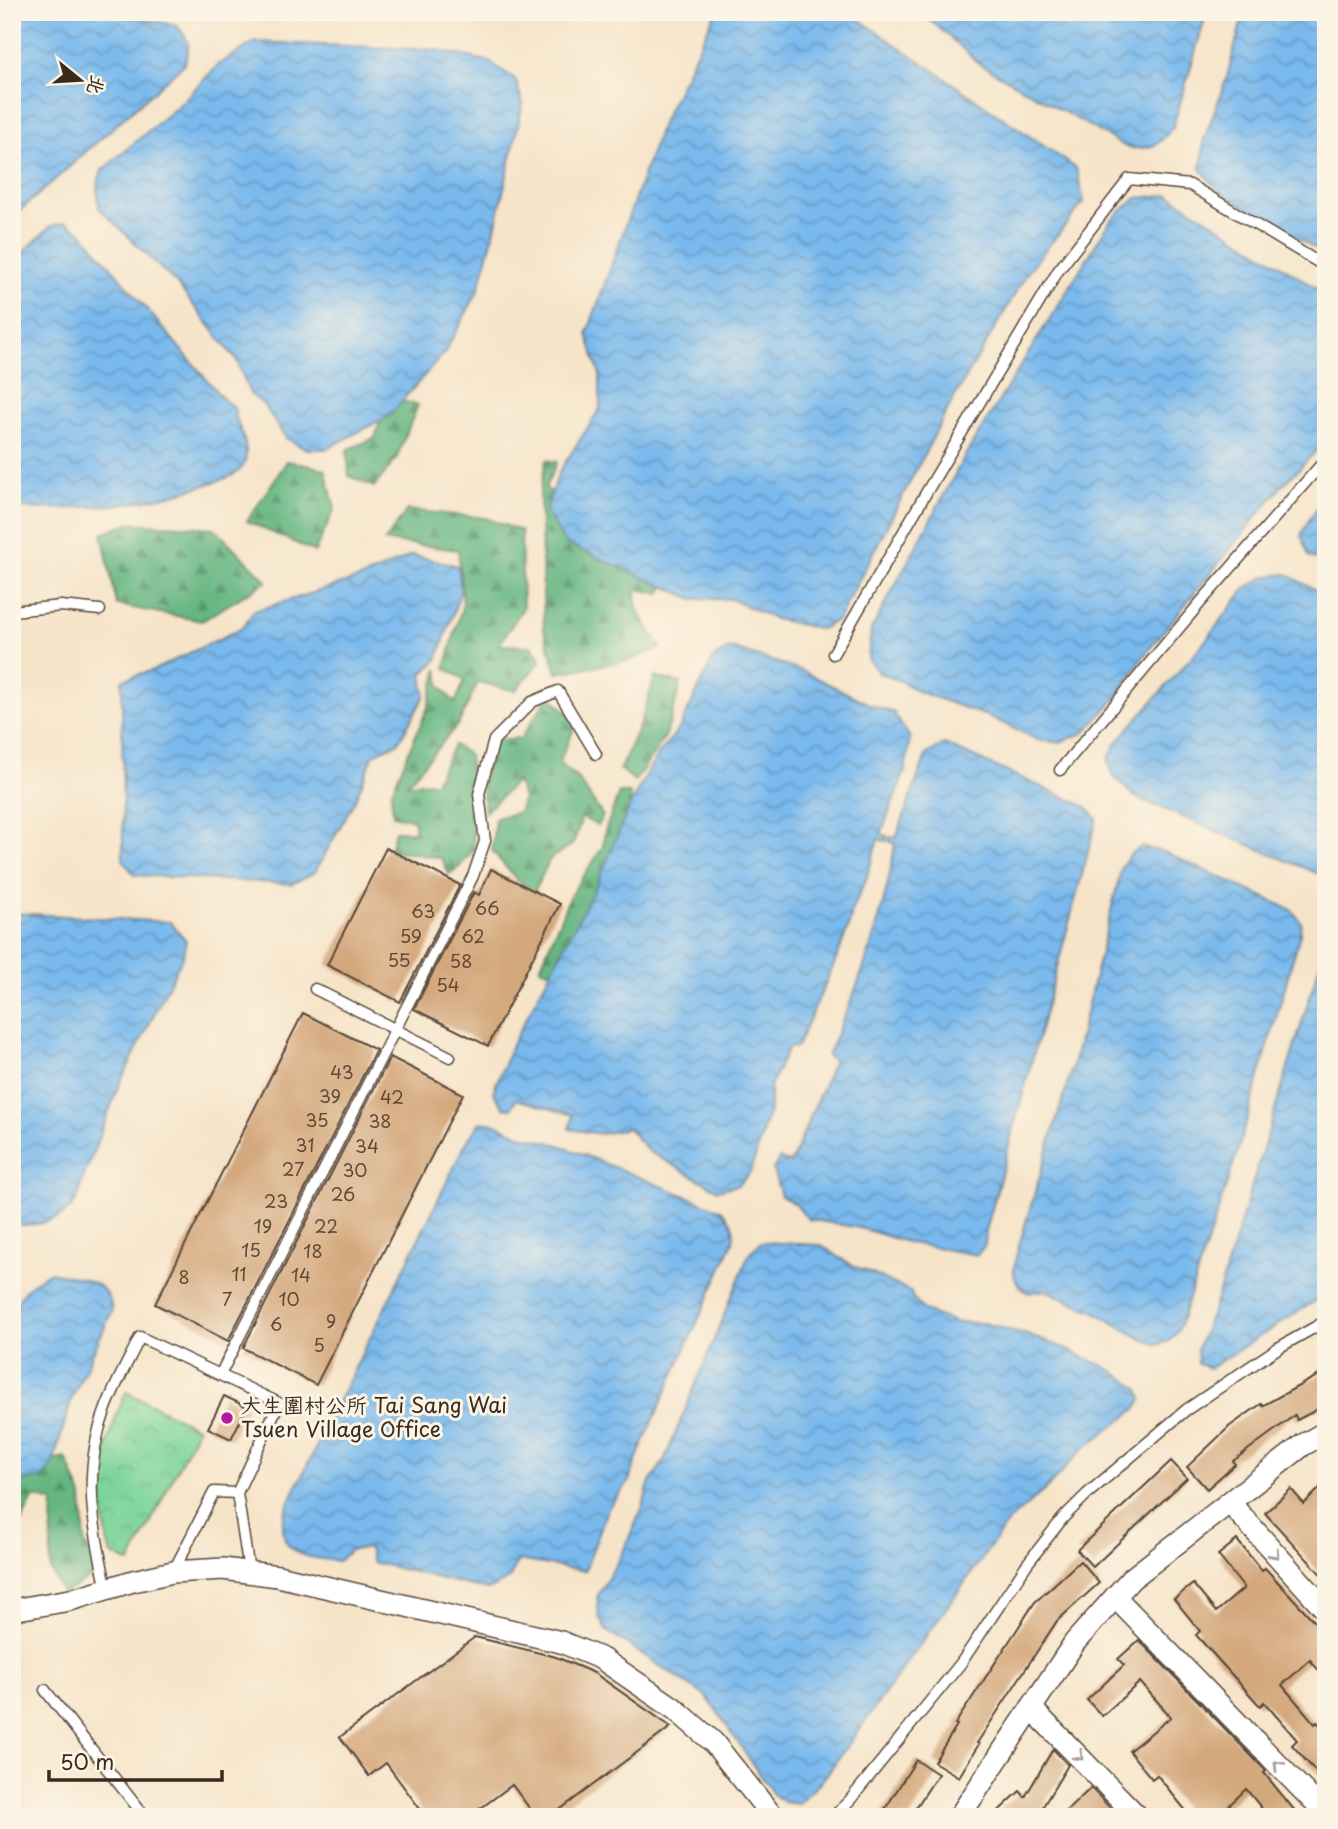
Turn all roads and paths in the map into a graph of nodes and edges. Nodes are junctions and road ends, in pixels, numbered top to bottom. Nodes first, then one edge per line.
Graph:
1 (1326, 267) edge
2 (1326, 459) edge
3 (100, 610) dead end
4 (12, 611) edge
5 (833, 654) dead end
6 (596, 754) dead end
7 (1060, 770) dead end
8 (315, 989) dead end
9 (395, 1029) junction
10 (450, 1058) dead end
11 (1326, 1321) edge
12 (220, 1375) junction
13 (1326, 1432) edge
14 (237, 1493) junction
15 (1230, 1503) junction
16 (249, 1571) junction
17 (173, 1572) junction
18 (107, 1589) junction
19 (1115, 1597) junction
20 (12, 1610) edge
21 (1326, 1610) edge
22 (45, 1690) dead end
23 (1031, 1708) junction
24 (1326, 1814) edge
25 (145, 1817) edge
26 (773, 1817) edge
27 (833, 1817) edge
28 (959, 1817) edge
29 (1138, 1817) edge

1 - 5 lane
2 - 7 lane
3 - 4 lane
6 - 9 lane
8 - 9 lane
9 - 10 lane
9 - 12 lane
11 - 27 lane
12 - 14 lane
12 - 18 lane
13 - 15 street
14 - 16 lane
14 - 17 lane
15 - 19 street
15 -> 21 street
16 - 17 street
16 - 26 street
17 - 18 street
18 - 20 street
19 - 23 street
24 -> 19 street
22 - 25 lane
23 - 28 street
23 -> 29 street

